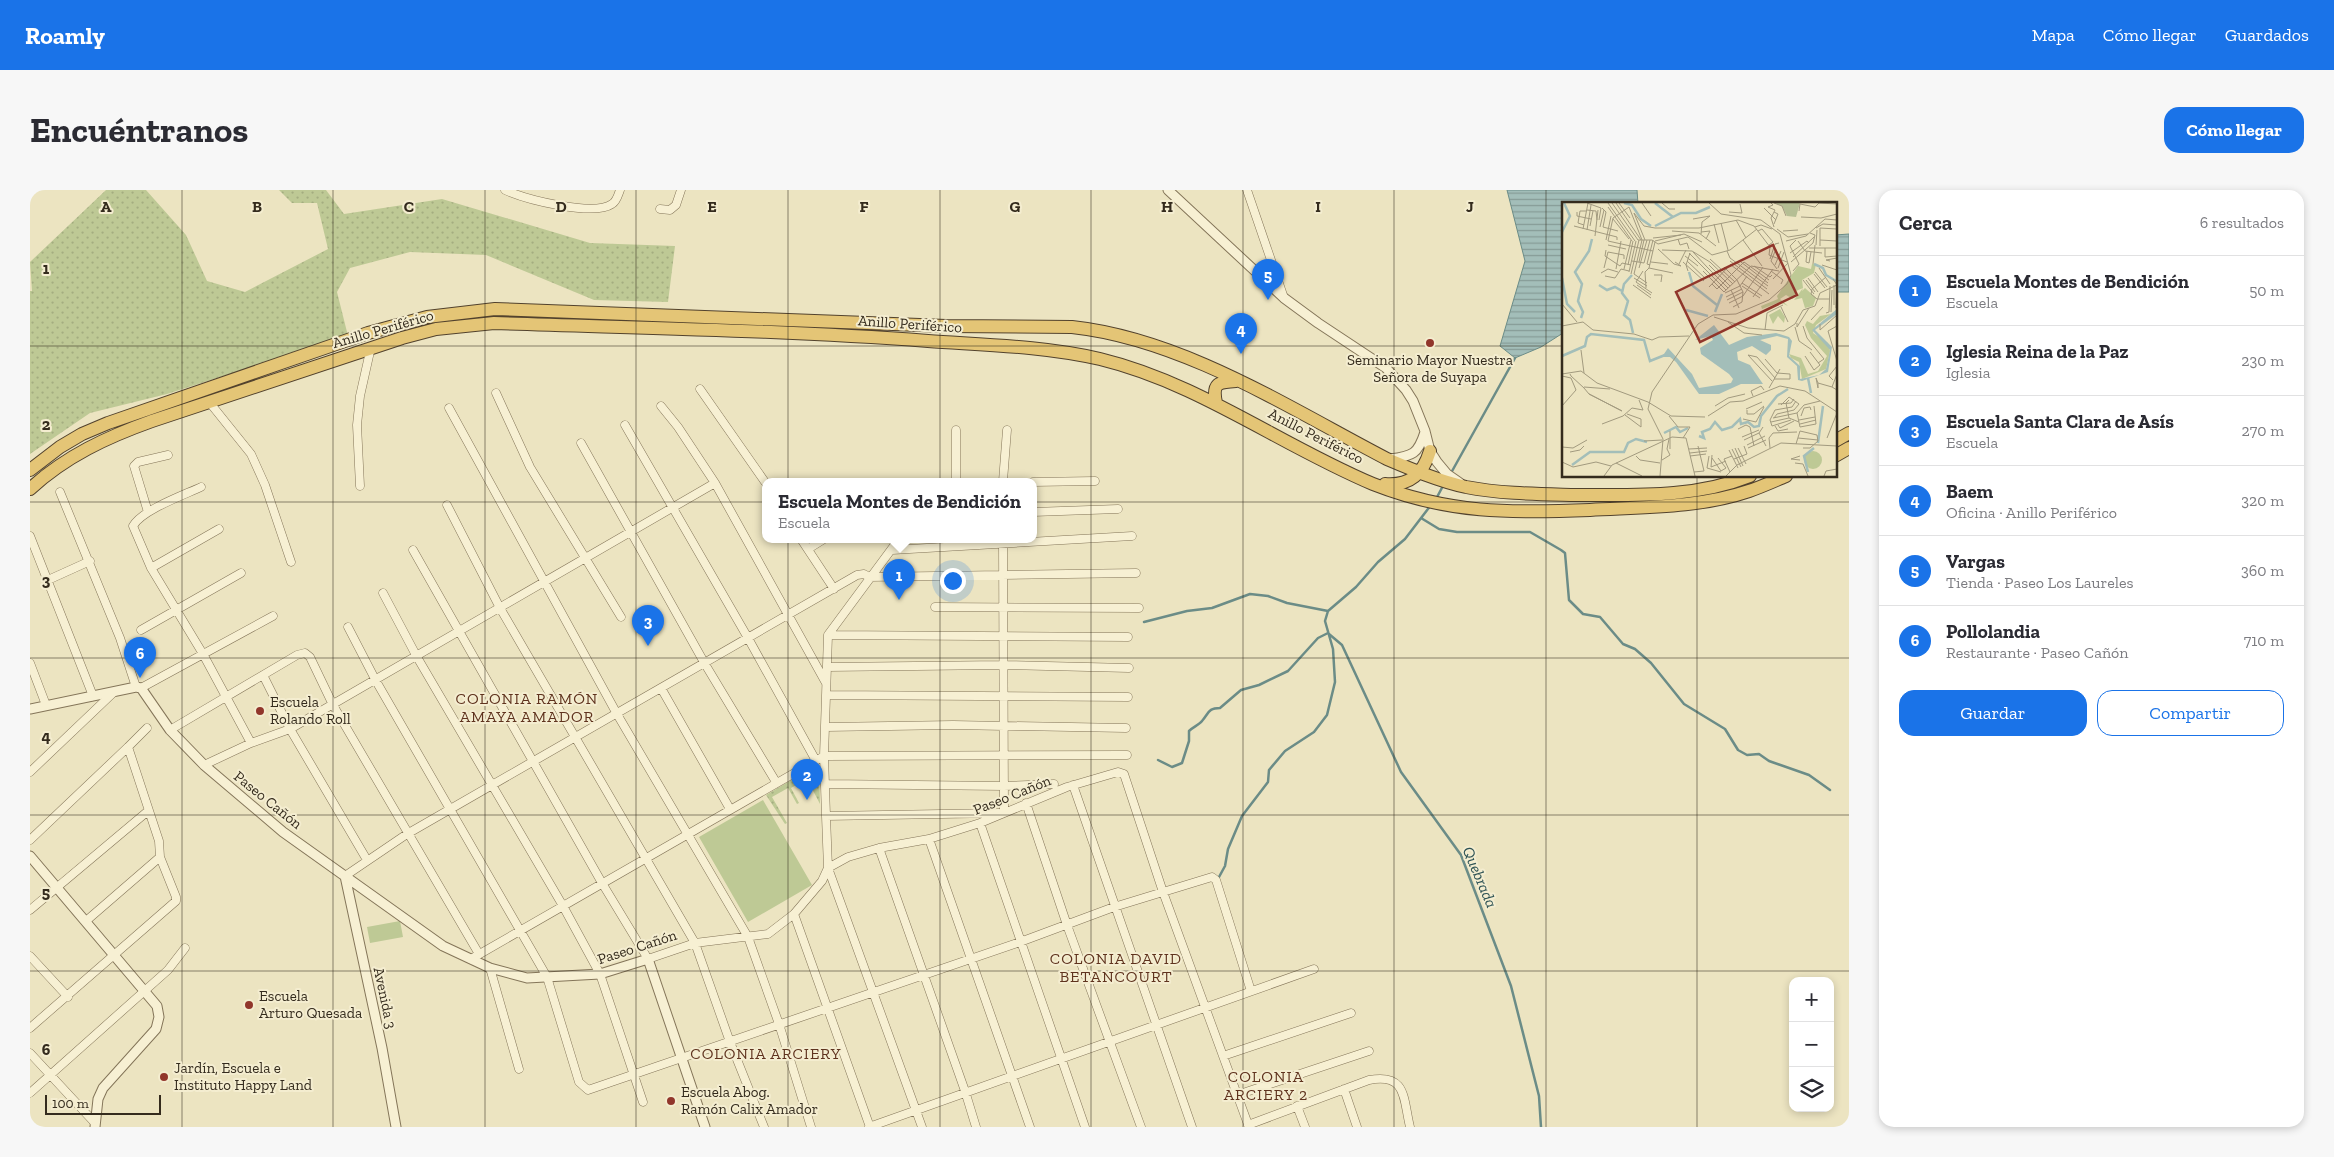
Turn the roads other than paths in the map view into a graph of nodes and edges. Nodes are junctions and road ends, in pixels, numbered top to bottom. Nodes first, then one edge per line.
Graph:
1 (504, 190) edge
2 (620, 190) edge
3 (681, 190) edge
4 (1168, 190) edge
5 (1247, 190) edge
6 (660, 209) dead end
7 (1284, 298) junction
8 (371, 347) junction
9 (1236, 381) junction
10 (700, 389) dead end
11 (496, 392) dead end
12 (210, 403) junction
13 (1216, 403) junction
14 (661, 406) dead end
15 (449, 408) dead end
16 (625, 425) dead end
17 (956, 430) dead end
18 (1007, 430) dead end
19 (1425, 432) junction
20 (1849, 433) edge
21 (1836, 440) edge
22 (581, 443) dead end
23 (1849, 448) edge
24 (1430, 450) junction
25 (168, 454) dead end
26 (1836, 455) edge
27 (1387, 459) junction
28 (30, 470) edge
29 (1419, 473) junction
30 (762, 478) edge
31 (956, 478) edge
32 (1003, 478) edge
33 (1742, 478) edge
34 (1781, 478) edge
35 (1095, 481) dead end
36 (1037, 482) edge
37 (715, 483) junction
38 (1372, 483) junction
39 (360, 486) dead end
40 (202, 487) dead end
41 (1467, 487) junction
42 (30, 489) edge
43 (60, 492) dead end
44 (447, 505) dead end
45 (672, 508) junction
46 (1118, 509) dead end
47 (148, 512) junction
48 (1037, 512) edge
49 (219, 529) dead end
50 (631, 532) junction
51 (30, 536) edge
52 (1132, 536) dead end
53 (1037, 540) edge
54 (804, 543) edge
55 (818, 543) edge
56 (896, 543) edge
57 (989, 543) edge
58 (1003, 543) edge
59 (808, 549) junction
60 (413, 550) dead end
61 (892, 550) junction
62 (586, 559) junction
63 (90, 561) junction
64 (292, 562) dead end
65 (151, 568) junction
66 (240, 573) dead end
67 (1136, 573) dead end
68 (1003, 575) junction
69 (869, 576) junction
70 (48, 580) junction
71 (544, 584) junction
72 (834, 589) junction
73 (384, 593) dead end
74 (935, 607) dead end
75 (1002, 607) junction
76 (500, 608) junction
77 (1139, 608) dead end
78 (175, 611) junction
79 (789, 615) junction
80 (273, 616) dead end
81 (621, 617) dead end
82 (348, 627) dead end
83 (141, 630) dead end
84 (459, 633) junction
85 (828, 635) junction
86 (1002, 635) junction
87 (1128, 637) dead end
88 (748, 638) junction
89 (203, 654) junction
90 (417, 656) junction
91 (30, 663) edge
92 (705, 664) junction
93 (1003, 665) junction
94 (827, 667) junction
95 (1129, 668) dead end
96 (262, 675) junction
97 (376, 681) junction
98 (827, 684) junction
99 (139, 688) junction
100 (660, 688) junction
101 (114, 692) junction
102 (827, 695) junction
103 (92, 696) junction
104 (1004, 696) junction
105 (226, 697) junction
106 (1128, 697) dead end
107 (46, 705) junction
108 (333, 705) junction
109 (30, 709) edge
110 (617, 714) junction
111 (1004, 726) junction
112 (826, 727) junction
113 (147, 728) dead end
114 (1126, 728) dead end
115 (290, 729) junction
116 (170, 730) junction
117 (575, 738) junction
118 (251, 743) junction
119 (128, 747) junction
120 (1003, 754) junction
121 (1127, 755) dead end
122 (824, 756) junction
123 (815, 759) junction
124 (533, 762) junction
125 (204, 765) junction
126 (30, 772) edge
127 (776, 782) junction
128 (826, 784) junction
129 (1054, 784) dead end
130 (492, 785) junction
131 (1073, 785) junction
132 (1004, 786) junction
133 (1026, 804) junction
134 (730, 809) junction
135 (451, 810) junction
136 (148, 811) junction
137 (1004, 813) junction
138 (826, 816) junction
139 (980, 823) junction
140 (407, 834) junction
141 (688, 834) junction
142 (929, 839) junction
143 (30, 840) edge
144 (879, 848) junction
145 (30, 856) edge
146 (160, 857) junction
147 (644, 858) junction
148 (367, 860) junction
149 (828, 868) junction
150 (345, 876) junction
151 (602, 883) junction
152 (56, 886) junction
153 (1163, 892) junction
154 (563, 906) junction
155 (1114, 907) junction
156 (30, 910) edge
157 (794, 914) junction
158 (86, 921) junction
159 (1067, 925) junction
160 (520, 930) junction
161 (748, 937) junction
162 (695, 942) junction
163 (1020, 942) junction
164 (185, 948) dead end
165 (114, 953) junction
166 (30, 956) edge
167 (475, 956) junction
168 (971, 958) junction
169 (648, 959) junction
170 (490, 968) junction
171 (1314, 968) dead end
172 (600, 974) junction
173 (923, 975) junction
174 (547, 977) junction
175 (146, 990) junction
176 (1251, 991) junction
177 (874, 992) junction
178 (68, 996) junction
179 (1205, 1008) junction
180 (828, 1009) junction
181 (1351, 1013) dead end
182 (779, 1024) junction
183 (1157, 1024) junction
184 (30, 1028) edge
185 (1109, 1040) junction
186 (730, 1042) junction
187 (1369, 1051) dead end
188 (30, 1053) edge
189 (1223, 1056) junction
190 (1061, 1057) junction
191 (683, 1058) junction
192 (519, 1069) dead end
193 (51, 1074) junction
194 (633, 1075) junction
195 (1011, 1075) junction
196 (1344, 1089) junction
197 (965, 1091) junction
198 (30, 1093) edge
199 (1237, 1095) junction
200 (643, 1102) dead end
201 (1297, 1106) junction
202 (915, 1109) junction
203 (95, 1125) edge
204 (1248, 1126) edge
205 (396, 1127) edge
206 (705, 1127) edge
207 (764, 1127) edge
208 (811, 1127) edge
209 (869, 1127) edge
210 (922, 1127) edge
211 (976, 1127) edge
212 (1030, 1127) edge
213 (1085, 1127) edge
214 (1141, 1127) edge
215 (1192, 1127) edge
216 (1305, 1127) edge
217 (1357, 1127) edge
218 (1410, 1127) edge

1 - 2 street
3 - 6 street
4 - 7 street
5 - 7 street
7 - 19 street
8 - 12 highway, Anillo Periférico
8 - 13 highway, Anillo Periférico
8 - 39 street
9 - 13 highway
9 - 27 highway, Anillo Periférico
9 - 28 highway, Anillo Periférico
10 - 30 street
11 - 62 street
12 - 42 highway, Anillo Periférico
12 - 64 street
13 - 38 highway, Anillo Periférico
14 - 37 street
15 - 71 street
16 - 45 street
17 - 31 street
18 - 32 street
19 - 24 street
19 - 27 street
20 - 21 highway
22 - 50 street
23 - 26 highway
24 - 29 highway
24 - 41 street
25 - 47 street
27 - 29 highway, Anillo Periférico
29 - 38 highway
29 - 41 highway, Anillo Periférico
33 - 41 highway, Anillo Periférico
34 - 38 highway, Anillo Periférico
35 - 36 street
37 - 45 street
37 - 79 street
40 - 47 street
43 - 63 street
44 - 76 street
45 - 50 street
45 - 88 street
46 - 48 street
47 - 65 street
49 - 65 street
50 - 62 street
50 - 92 street
51 - 70 street
52 - 53 street
54 - 59 street
55 - 59 street
56 - 61 street
57 - 61 street
58 - 68 street
59 - 72 street
60 - 84 street
61 - 69 street
62 - 71 street
62 - 81 street
63 - 70 street
63 - 99 street
65 - 78 street
66 - 78 street
67 - 68 street
68 - 69 street
68 - 75 street
69 - 72 street
69 - 85 street
70 - 103 street
71 - 76 street
71 - 110 street
72 - 79 street
73 - 90 street
74 - 75 street
75 - 77 street
75 - 86 street
76 - 84 street
76 - 117 street
78 - 83 street
78 - 89 street
79 - 88 street
79 - 98 street
80 - 89 street
82 - 97 street
84 - 90 street
84 - 124 street
85 - 86 street
85 - 94 street
86 - 87 street
86 - 93 street
88 - 92 street
88 - 123 street
89 - 99 street
89 - 105 street
90 - 97 street
90 - 130 street
91 - 107 street
92 - 100 street
92 - 127 street
93 - 94 street
93 - 95 street
93 - 104 street
94 - 98 street
96 - 105 street
96 - 108 street
96 - 115 street
97 - 108 street
97 - 135 street
98 - 102 street
99 - 101 street
99 - 116 street, Paseo Cañón
100 - 110 street
100 - 134 street
101 - 103 street
101 - 126 street
102 - 104 street
102 - 112 street
103 - 107 street
104 - 106 street
104 - 111 street
105 - 116 street
105 - 118 street
107 - 109 street
108 - 115 street
108 - 140 street
110 - 117 street
110 - 141 street
111 - 112 street
111 - 114 street
111 - 120 street
112 - 122 street
113 - 119 street
115 - 118 street
115 - 148 street
116 - 125 street, Paseo Cañón
117 - 124 street
117 - 147 street
118 - 125 street
119 - 136 street
119 - 143 street
120 - 121 street
120 - 122 street
120 - 132 street
122 - 123 street
122 - 128 street
123 - 127 street
124 - 130 street
124 - 151 street
125 - 150 street, Paseo Cañón
127 - 134 street
128 - 132 street
128 - 138 street
129 - 132 street
130 - 135 street
130 - 154 street
131 - 133 street, Paseo Cañón
131 - 153 street, Paseo Cañón
131 - 155 street
132 - 137 street
133 - 137 street, Paseo Cañón
133 - 159 street
134 - 141 street
135 - 140 street
135 - 160 street
136 - 146 street
136 - 152 street
137 - 138 street
137 - 139 street, Paseo Cañón
138 - 149 street
139 - 142 street, Paseo Cañón
139 - 163 street
140 - 148 street
140 - 167 street
141 - 147 street
141 - 161 street
142 - 144 street, Paseo Cañón
142 - 168 street
144 - 149 street, Paseo Cañón
144 - 173 street
145 - 152 street
146 - 158 street
146 - 165 street
147 - 151 street
147 - 162 street
148 - 150 street
149 - 157 street, Paseo Cañón
149 - 177 street
150 - 167 street, Paseo Cañón
150 - 205 street, Avenida 3
151 - 154 street
151 - 169 street
152 - 156 street
152 - 158 street
153 - 155 street
153 - 176 street
153 - 179 street
154 - 160 street
154 - 172 street
155 - 159 street
155 - 183 street
157 - 161 street, Paseo Cañón
157 - 180 street
158 - 165 street
159 - 163 street
159 - 185 street
160 - 167 street
160 - 174 street
161 - 162 street, Paseo Cañón
161 - 182 street
162 - 169 street, Paseo Cañón
162 - 186 street
163 - 168 street
163 - 190 street
164 - 175 street
165 - 175 street
165 - 178 street
166 - 178 street
167 - 170 street, Paseo Cañón
168 - 173 street
168 - 195 street
169 - 172 street, Paseo Cañón
169 - 191 street
170 - 174 street, Paseo Cañón
170 - 192 street
171 - 176 street
172 - 174 street, Paseo Cañón
172 - 194 street
173 - 177 street
173 - 197 street
174 - 194 street
175 - 193 street
175 - 203 street
176 - 179 street
177 - 180 street
177 - 202 street
178 - 184 street
179 - 183 street
179 - 189 street
180 - 182 street
180 - 209 street
181 - 189 street
182 - 186 street
182 - 208 street
183 - 185 street
183 - 215 street
185 - 190 street
185 - 214 street
186 - 191 street
186 - 207 street
187 - 199 street
188 - 193 street
189 - 199 street
190 - 195 street
190 - 213 street
191 - 194 street
191 - 206 street
193 - 198 street
193 - 203 street
194 - 200 street
195 - 197 street
195 - 212 street
196 - 201 street
196 - 217 street
196 - 218 street
197 - 202 street
197 - 211 street
199 - 204 street
201 - 204 street
201 - 216 street
202 - 209 street
202 - 210 street

